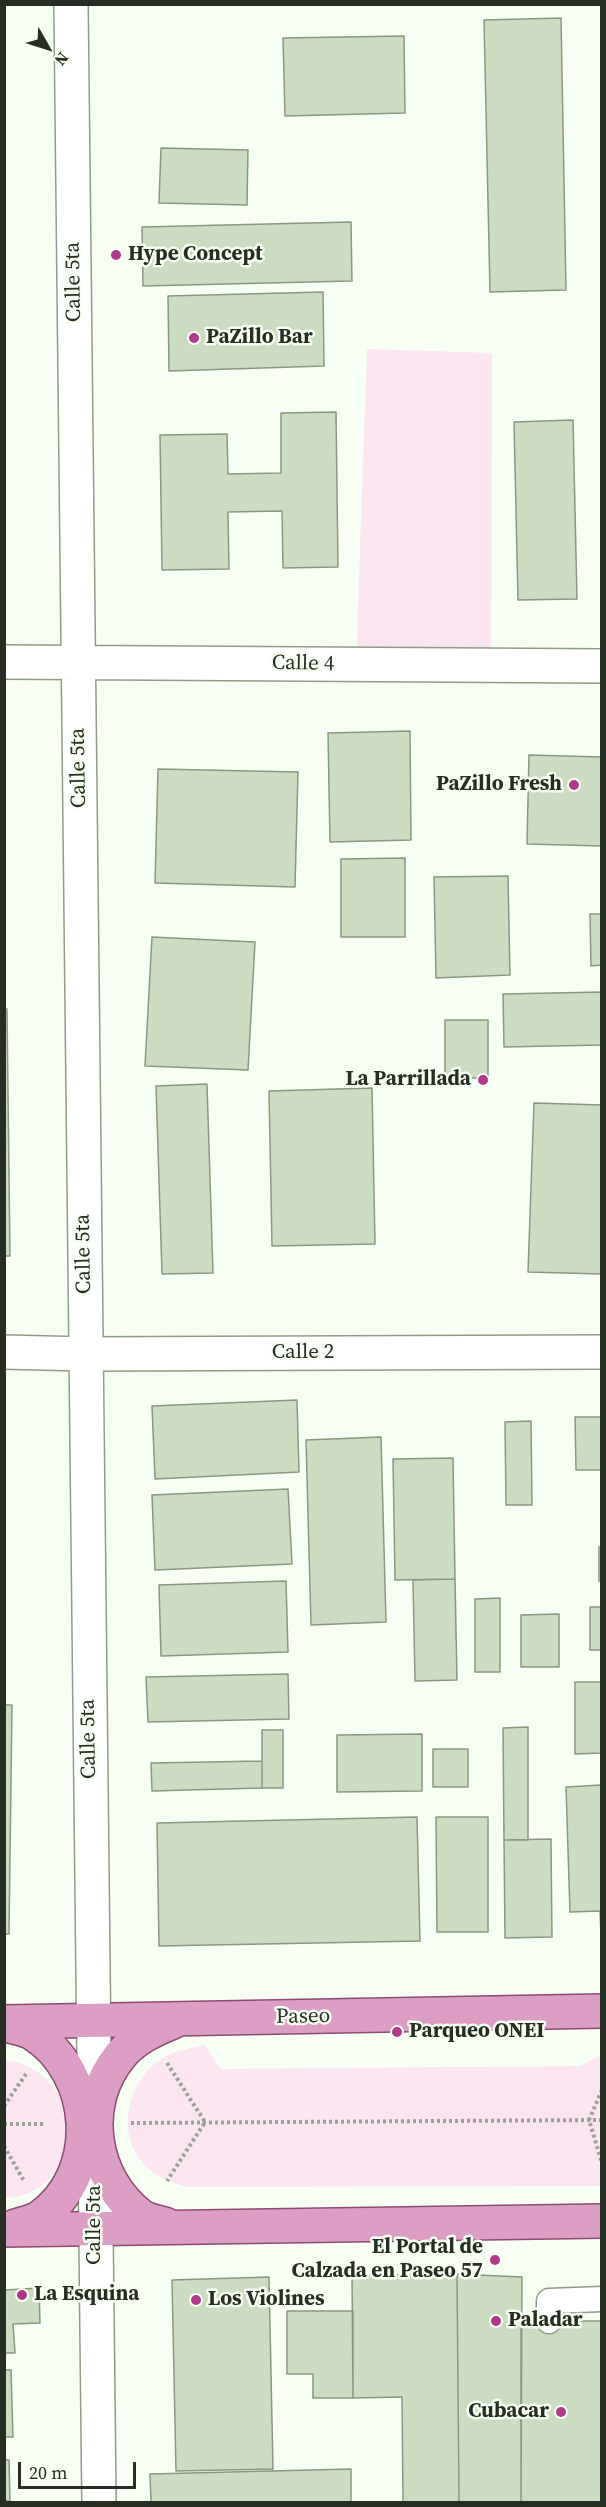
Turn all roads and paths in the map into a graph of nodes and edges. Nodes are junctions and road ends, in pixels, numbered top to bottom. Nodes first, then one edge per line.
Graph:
1 (71, 4) edge
2 (78, 661) junction
3 (4, 662) edge
4 (602, 666) edge
5 (4, 1352) edge
6 (602, 1352) edge
7 (85, 1354) junction
8 (602, 2011) edge
9 (180, 2019) junction
10 (92, 2020) junction
11 (4, 2023) edge
12 (163, 2058) dead end
13 (31, 2067) dead end
14 (602, 2090) edge
15 (4, 2106) edge
16 (589, 2120) junction
17 (602, 2120) edge
18 (205, 2122) junction
19 (90, 2123) junction
20 (4, 2124) edge
21 (4, 2146) edge
22 (602, 2163) edge
23 (167, 2181) dead end
24 (25, 2183) dead end
25 (602, 2221) edge
26 (175, 2227) junction
27 (94, 2229) junction
28 (5, 2230) edge
29 (602, 2299) edge
30 (549, 2321) dead end
31 (99, 2502) edge

1 - 2 street, Calle 5ta
2 - 3 street, Calle 4
2 - 4 street, Calle 4
2 - 7 street, Calle 5ta
5 - 7 street, Calle 2
6 - 7 street, Calle 2
7 - 10 street, Calle 5ta
8 - 9 main road, Paseo
9 - 10 main road, Paseo
9 - 19 main road
10 - 11 main road, Paseo
10 - 19 street, Calle 5ta
11 - 19 main road
12 - 18 path
13 - 15 path
14 - 16 path
16 - 17 path
16 - 18 path
16 - 22 path
18 - 19 path
18 - 23 path
19 - 20 path
19 - 26 main road
19 - 27 street, Calle 5ta
19 - 28 main road
21 - 24 path
25 - 26 main road
26 - 27 main road
27 - 28 main road
27 - 31 street, Calle 5ta
29 - 30 lane

